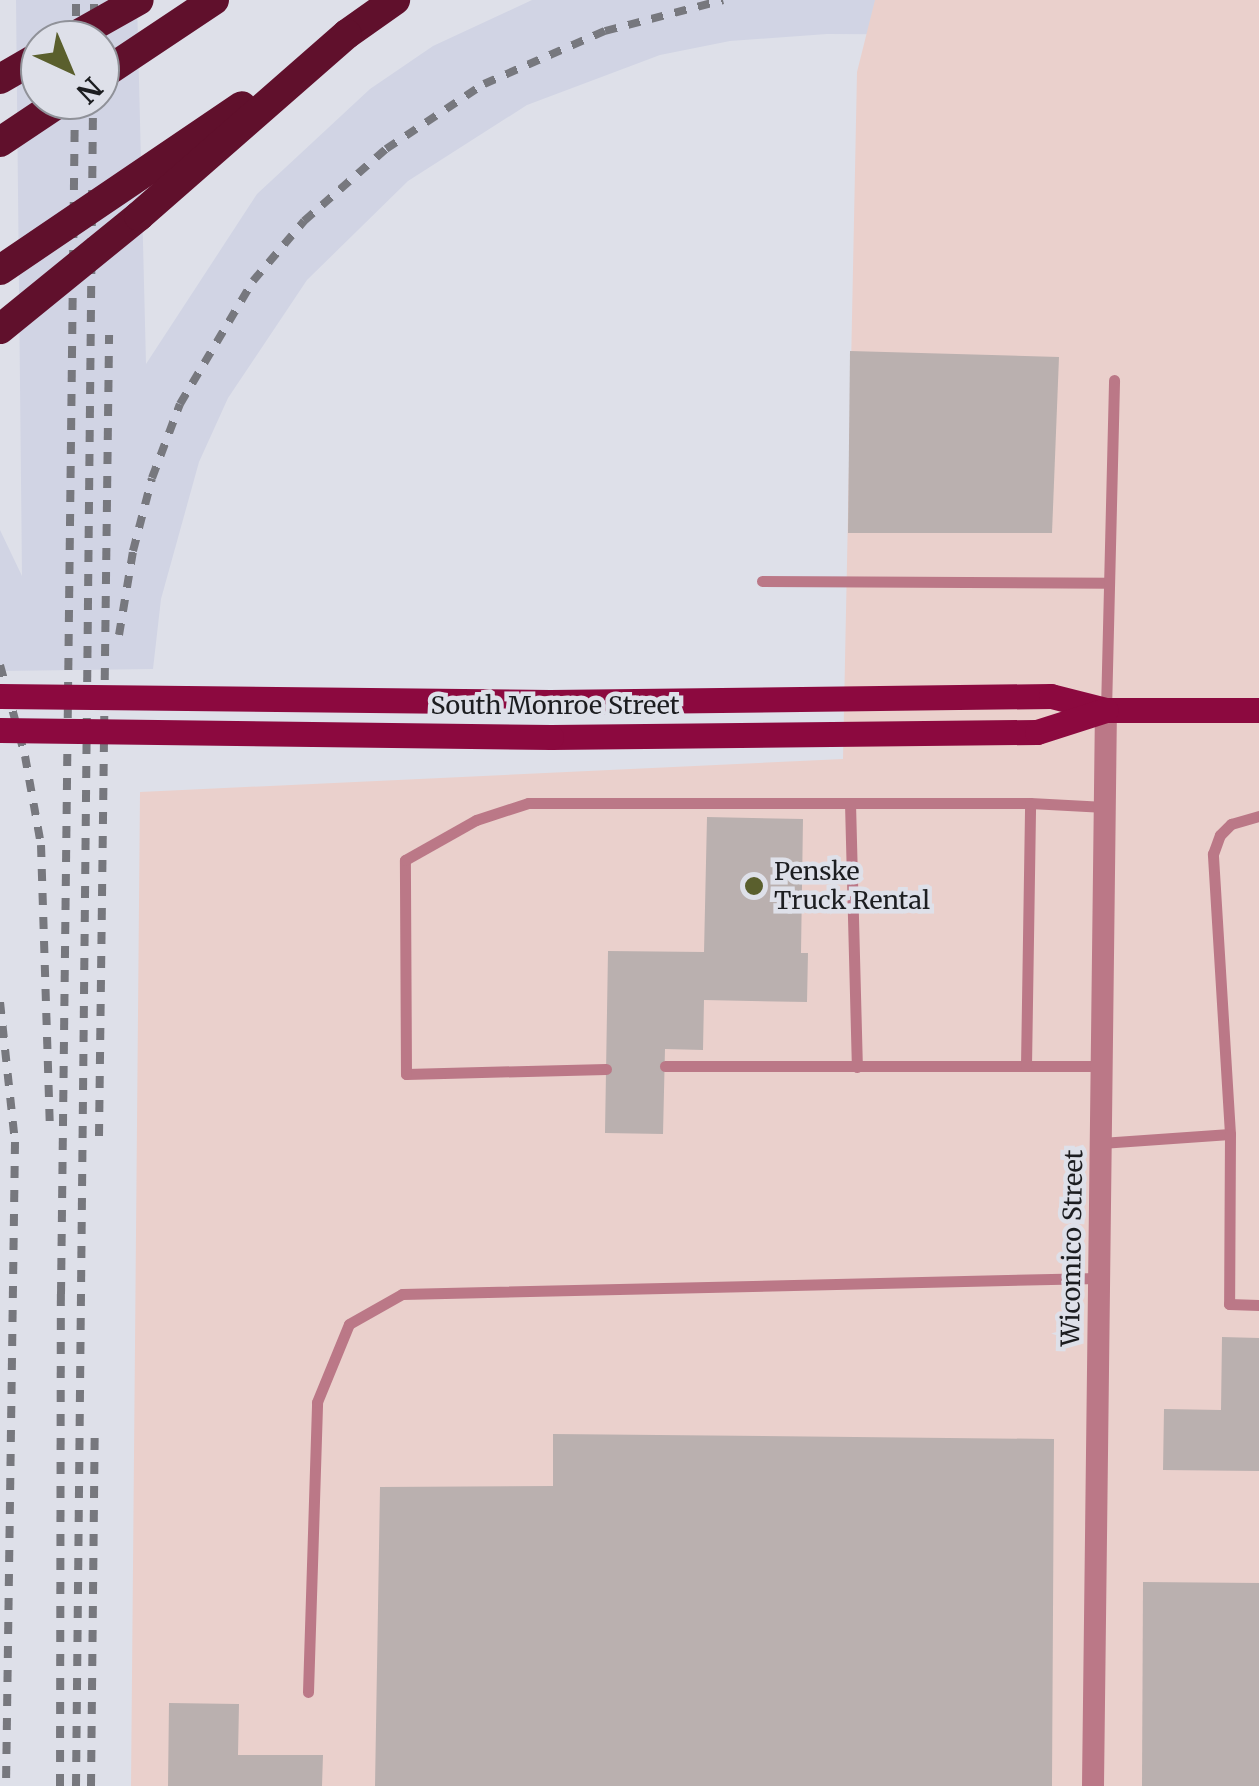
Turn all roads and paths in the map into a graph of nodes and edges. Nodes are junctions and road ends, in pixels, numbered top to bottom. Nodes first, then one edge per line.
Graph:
1 (138, 0) edge
2 (214, 0) edge
3 (395, 0) edge
4 (103, 20) edge
5 (347, 34) junction
6 (120, 63) edge
7 (33, 120) edge
8 (0, 142) edge
9 (0, 270) edge
10 (0, 329) edge
11 (1114, 380) dead end
12 (762, 581) dead end
13 (1109, 583) junction
14 (0, 696) edge
15 (1106, 710) junction
16 (1259, 710) edge
17 (0, 730) edge
18 (1030, 802) junction
19 (850, 803) junction
20 (1105, 807) junction
21 (1259, 816) edge
22 (664, 1066) dead end
23 (857, 1066) junction
24 (1026, 1066) junction
25 (1102, 1066) junction
26 (606, 1069) dead end
27 (1230, 1134) junction
28 (1101, 1143) junction
29 (1099, 1278) junction
30 (1259, 1305) edge
31 (308, 1692) dead end
32 (1093, 1786) edge

1 - 4 highway, bridge
2 - 6 highway
3 - 5 highway
5 - 9 highway, bridge
5 - 10 highway, bridge
7 - 8 highway
11 - 13 lane
12 - 13 lane
13 - 15 lane
14 - 15 main road, South Monroe Street, bridge
15 - 16 main road, South Monroe Street
15 - 17 main road, South Monroe Street, bridge
15 - 20 street, Wicomico Street
18 - 19 lane
18 - 20 lane
18 - 24 lane
19 - 23 lane
19 - 26 lane
20 - 25 street, Wicomico Street
21 - 27 lane
22 - 23 lane
23 - 24 lane
24 - 25 lane
25 - 28 street, Wicomico Street
27 - 28 lane
27 - 30 lane
28 - 29 street, Wicomico Street
29 - 31 lane
29 - 32 street, Wicomico Street

